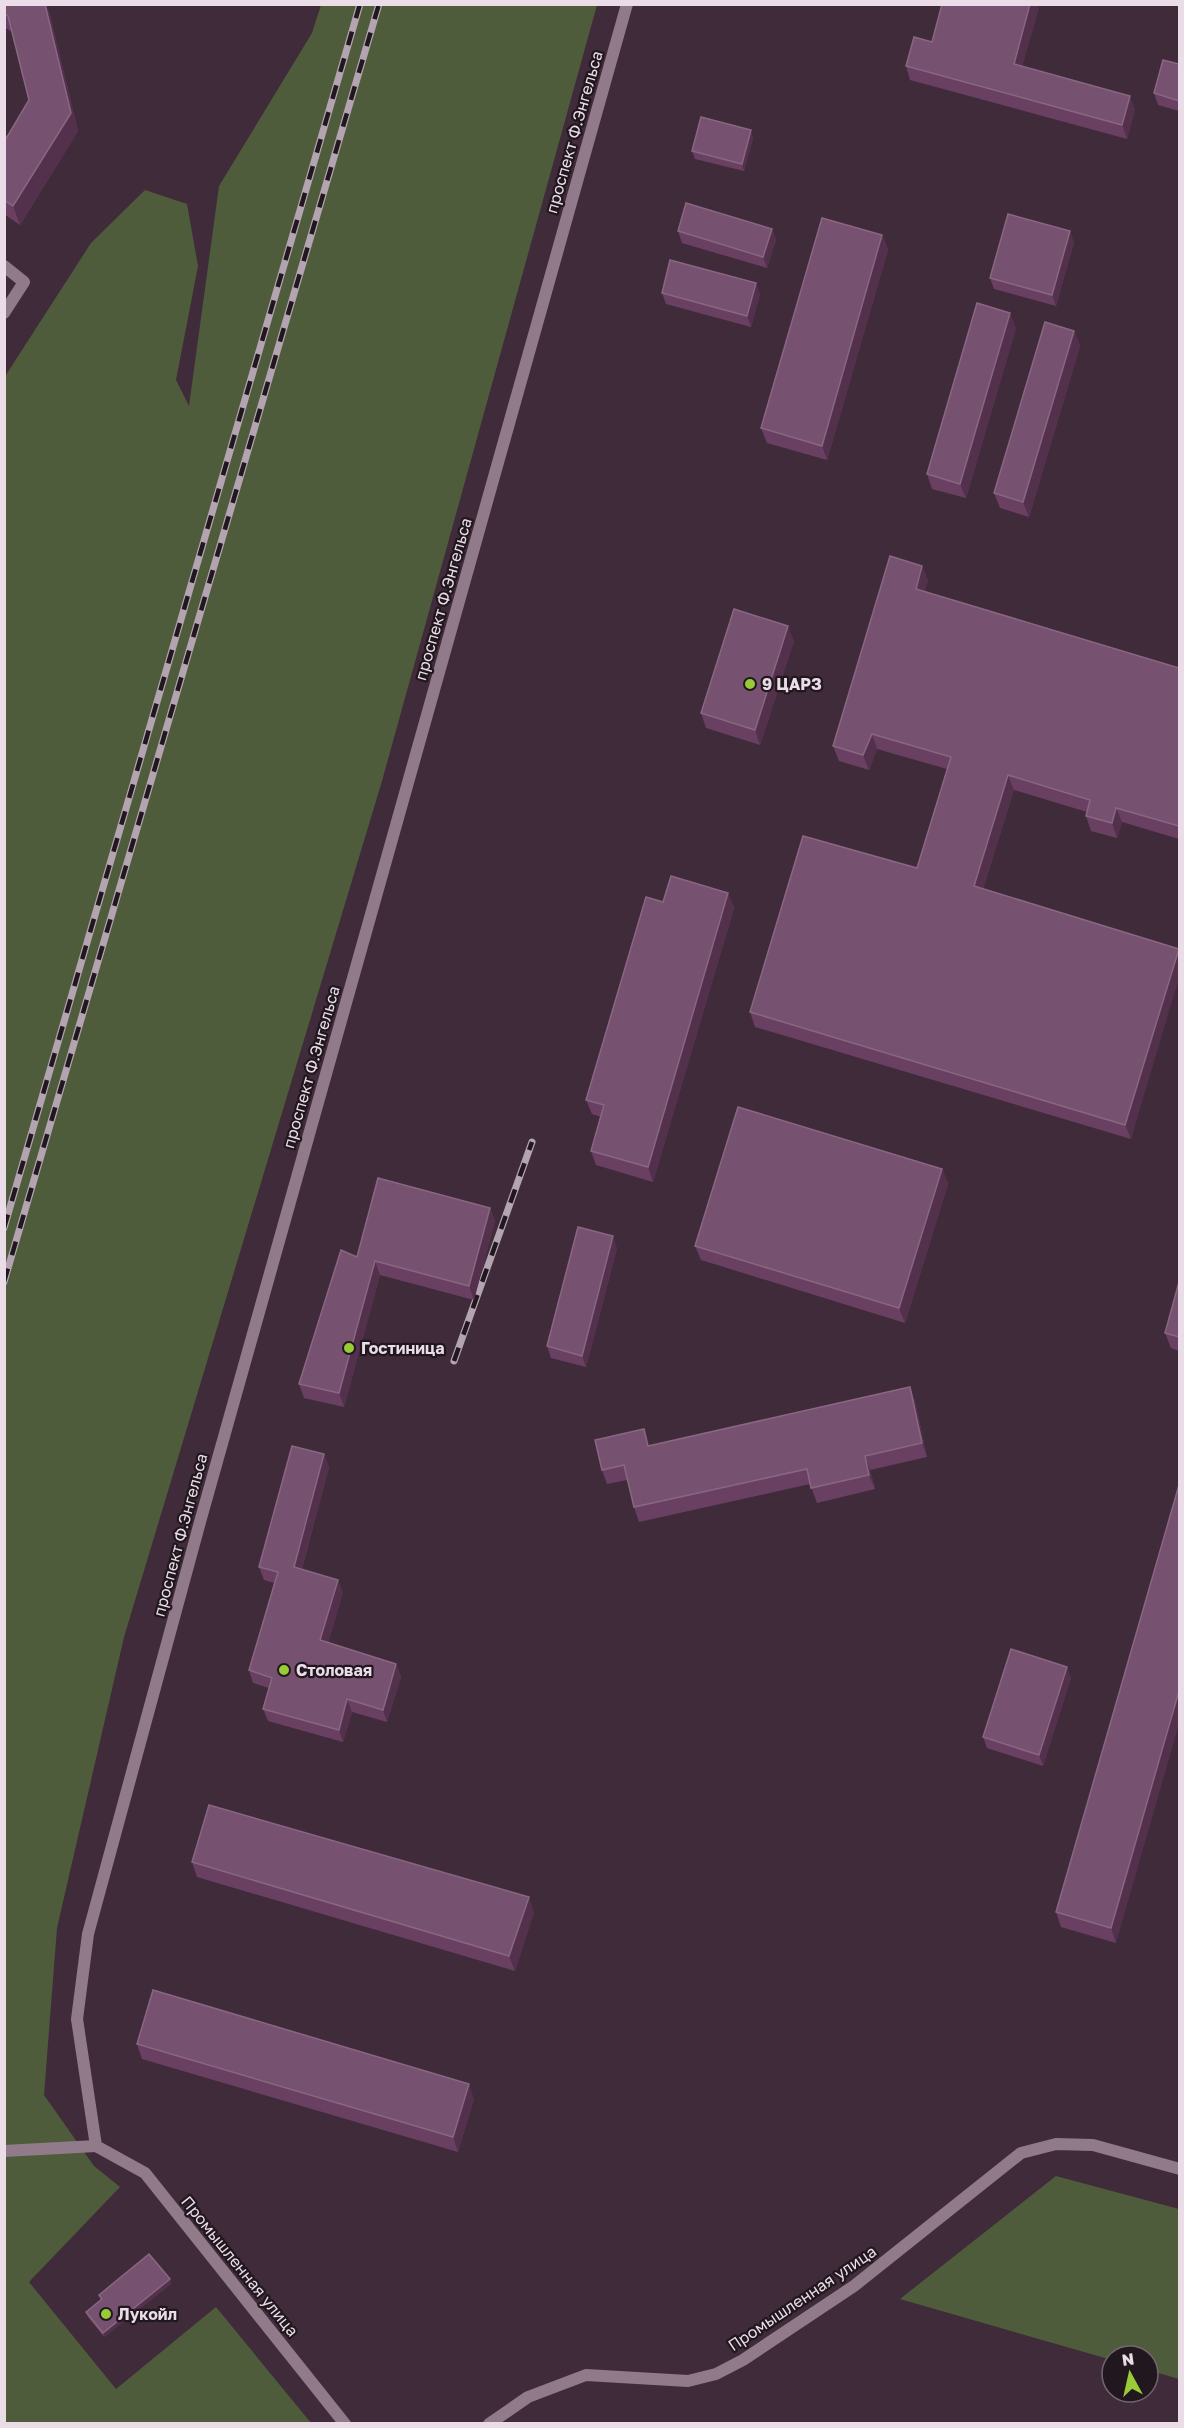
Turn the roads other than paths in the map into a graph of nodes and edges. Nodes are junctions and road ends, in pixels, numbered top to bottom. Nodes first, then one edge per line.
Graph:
1 (627, 4) edge
2 (4, 266) edge
3 (4, 313) edge
4 (96, 2146) junction
5 (4, 2151) edge
6 (1179, 2169) edge
7 (345, 2424) edge
8 (489, 2424) edge

1 - 4 street, проспект Ф.Энгельса
2 - 3 street
4 - 5 street
4 - 7 street, Промышленная улица
6 - 8 street, Промышленная улица

